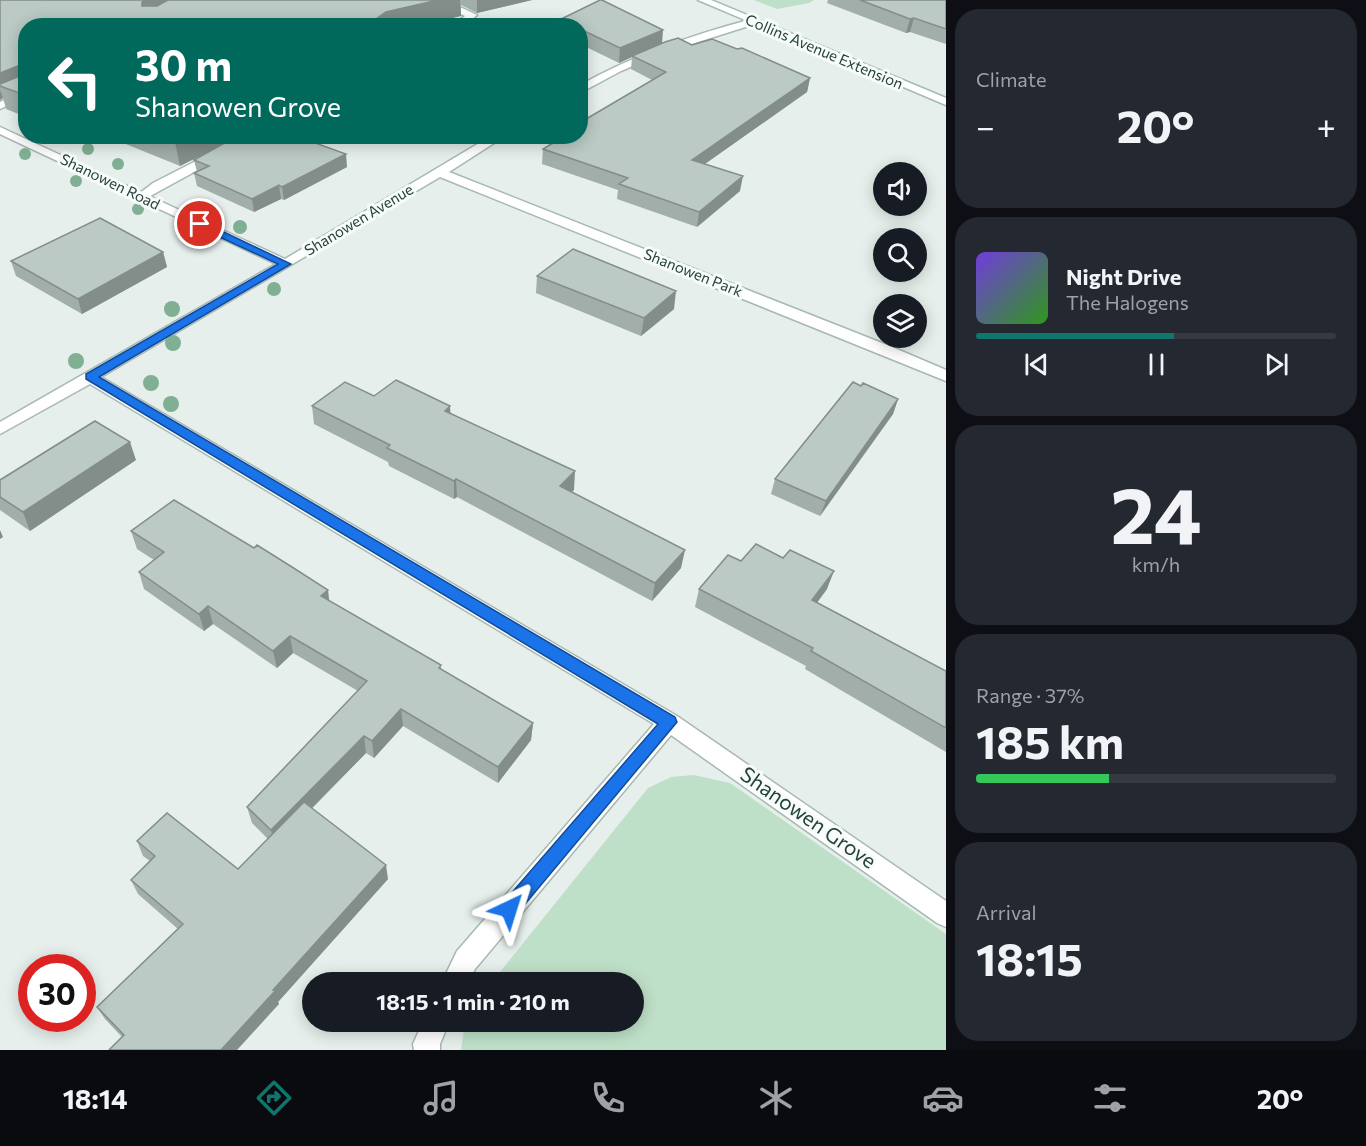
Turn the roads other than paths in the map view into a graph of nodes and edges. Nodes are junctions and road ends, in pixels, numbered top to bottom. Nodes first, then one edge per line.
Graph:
1 (437, 0) edge
2 (703, 0) edge
3 (467, 18) edge
4 (752, 22) junction
5 (588, 85) edge
6 (18, 97) edge
7 (946, 102) edge
8 (0, 106) edge
9 (0, 130) edge
10 (18, 139) edge
11 (29, 144) edge
12 (239, 144) edge
13 (486, 144) edge
14 (439, 172) junction
15 (141, 197) junction
16 (286, 264) junction
17 (946, 376) edge
18 (90, 377) junction
19 (0, 429) edge
20 (669, 722) junction
21 (946, 915) edge
22 (460, 972) edge
23 (431, 1032) edge
24 (427, 1050) edge

1 - 3 street
2 - 4 street, Collins Avenue Extension
4 - 5 street
4 - 7 street, Collins Avenue Extension
6 - 8 street
9 - 10 street, Shanowen Road
11 - 15 street, Shanowen Road
12 - 15 street
13 - 14 street, Shanowen Avenue
14 - 16 street, Shanowen Avenue
14 - 17 street, Shanowen Park
15 - 16 street, Shanowen Road
16 - 18 street, Shanowen Avenue
18 - 19 street, Shanowen Avenue
18 - 20 street, Shanowen Grove
20 - 21 street, Shanowen Grove
20 - 22 street
23 - 24 street

